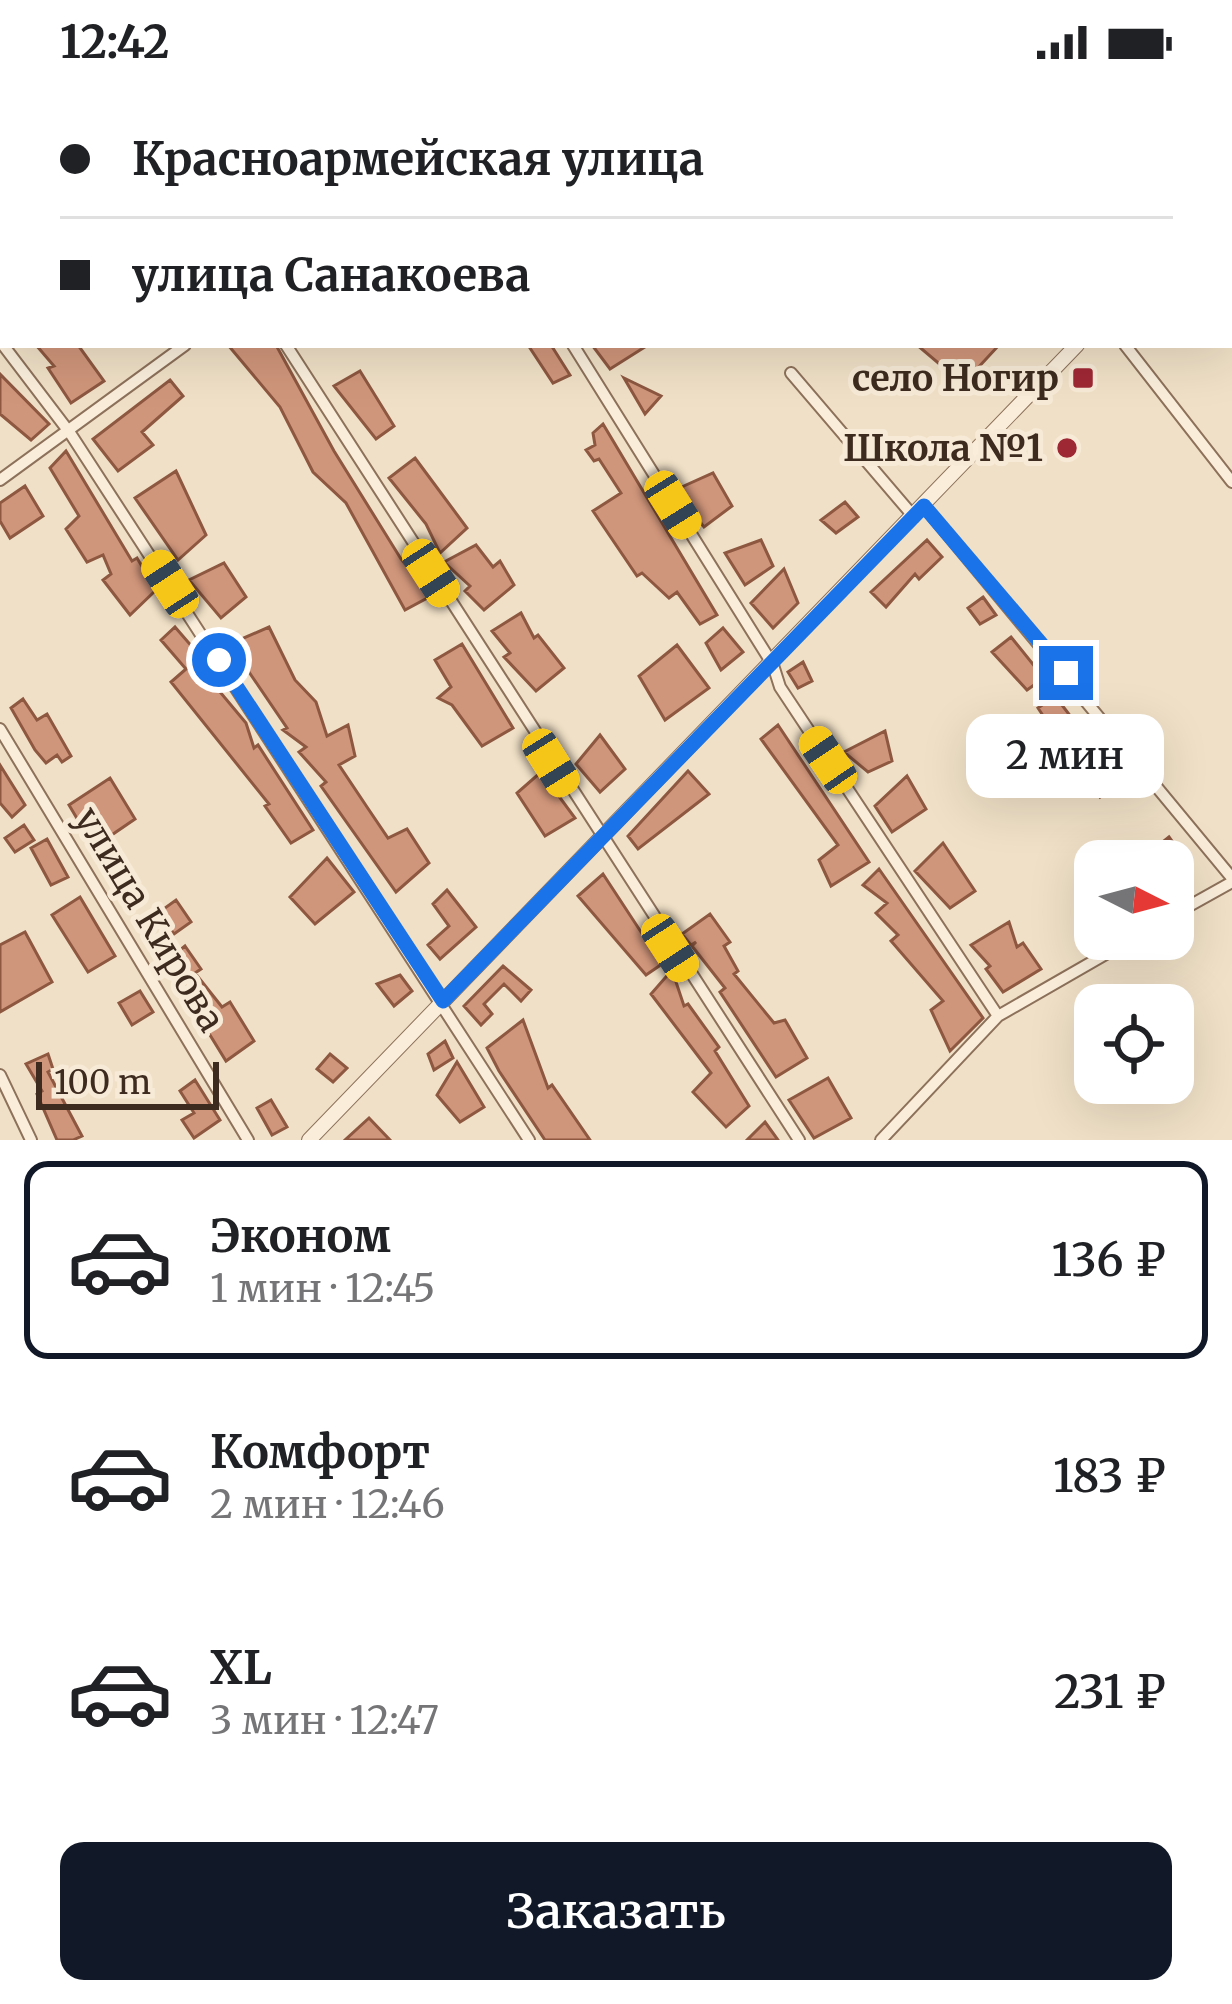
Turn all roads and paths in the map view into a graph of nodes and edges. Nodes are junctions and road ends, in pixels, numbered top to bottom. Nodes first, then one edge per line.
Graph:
1 (5, 348) edge
2 (181, 348) edge
3 (288, 348) edge
4 (575, 348) edge
5 (1074, 348) edge
6 (1127, 348) edge
7 (791, 373) dead end
8 (70, 433) junction
9 (0, 480) edge
10 (1232, 482) edge
11 (919, 511) junction
12 (773, 665) junction
13 (0, 729) edge
14 (600, 839) junction
15 (1232, 880) edge
16 (1194, 903) edge
17 (1095, 960) edge
18 (443, 1001) junction
19 (998, 1016) junction
20 (0, 1076) edge
21 (31, 1140) edge
22 (248, 1140) edge
23 (309, 1140) edge
24 (529, 1140) edge
25 (799, 1140) edge
26 (881, 1140) edge

1 - 8 street
2 - 8 street
3 - 14 street
4 - 12 street
5 - 11 street
6 - 10 street
7 - 11 street
8 - 9 street
8 - 18 street
11 - 12 street
11 - 15 street
12 - 14 street
12 - 19 street
13 - 22 street, улица Кирова
14 - 18 street
14 - 25 street
15 - 16 street
17 - 19 street
18 - 23 street
18 - 24 street
19 - 26 street
20 - 21 street

